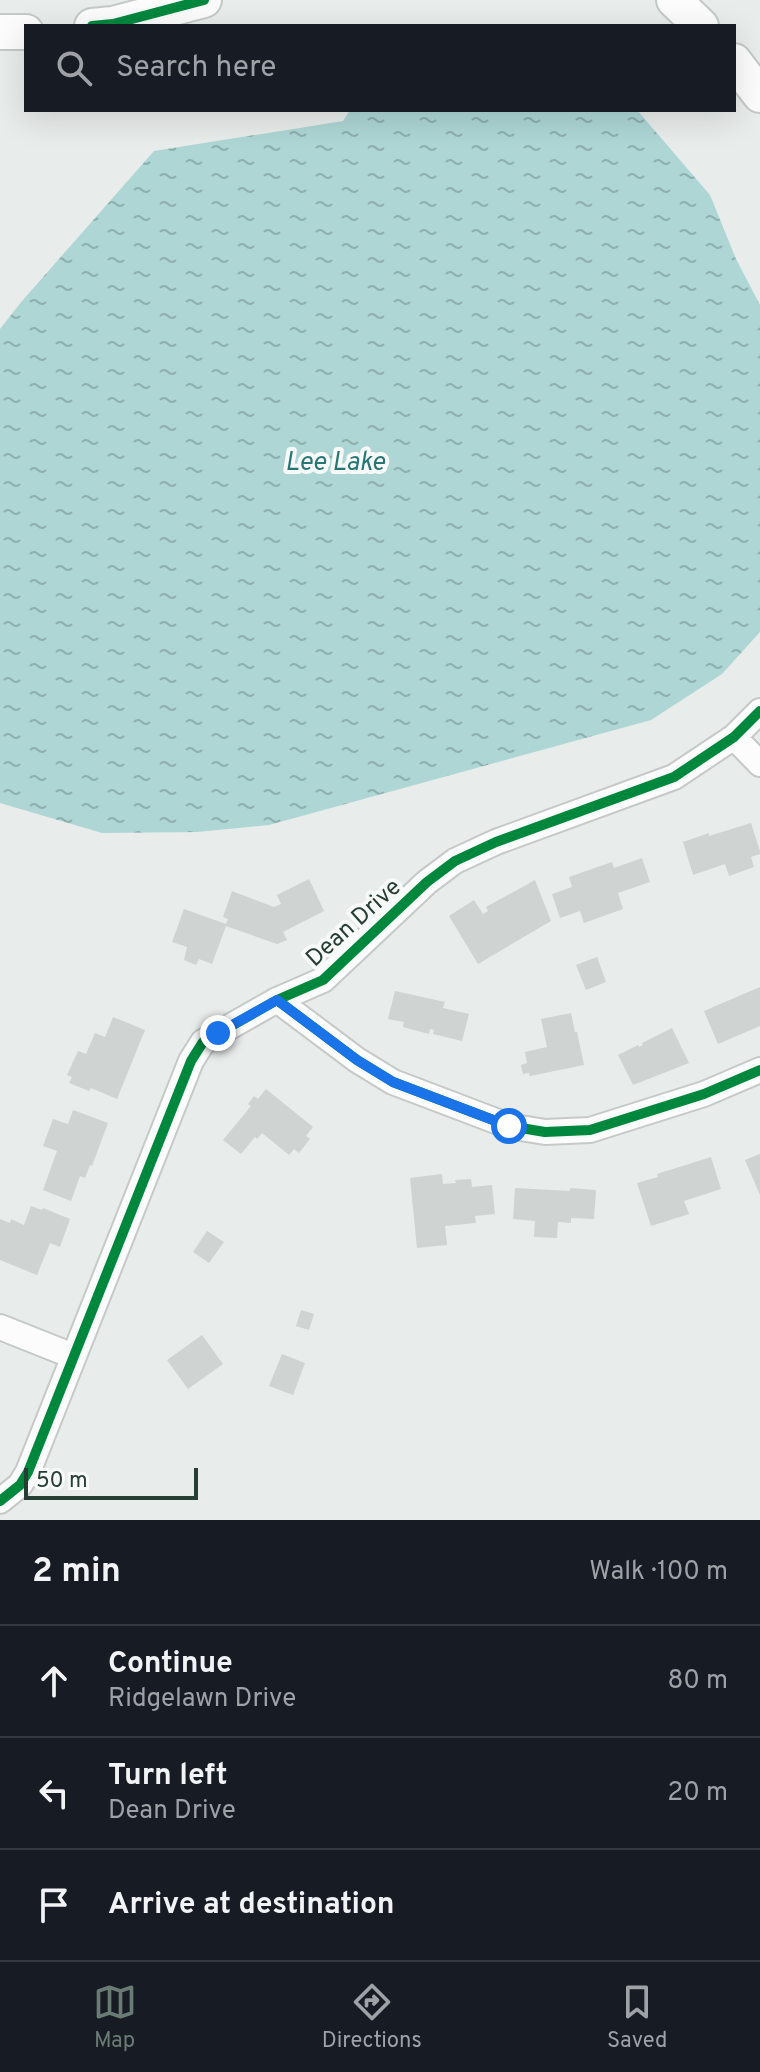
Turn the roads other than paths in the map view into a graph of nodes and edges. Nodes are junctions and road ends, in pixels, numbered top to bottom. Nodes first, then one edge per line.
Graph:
1 (204, 0) edge
2 (674, 0) edge
3 (113, 24) edge
4 (699, 24) edge
5 (0, 32) edge
6 (24, 32) edge
7 (736, 64) edge
8 (760, 95) edge
9 (760, 711) edge
10 (734, 737) junction
11 (760, 764) edge
12 (277, 1000) junction
13 (760, 1070) edge
14 (0, 1327) edge
15 (73, 1356) junction
16 (0, 1501) edge

1 - 3 main road
2 - 4 main road
5 - 6 main road
7 - 8 main road
9 - 10 street, Dean Drive
10 - 11 street
10 - 12 street, Dean Drive
12 - 13 street
12 - 15 street, Dean Drive
14 - 15 street
15 - 16 street, Dean Drive

